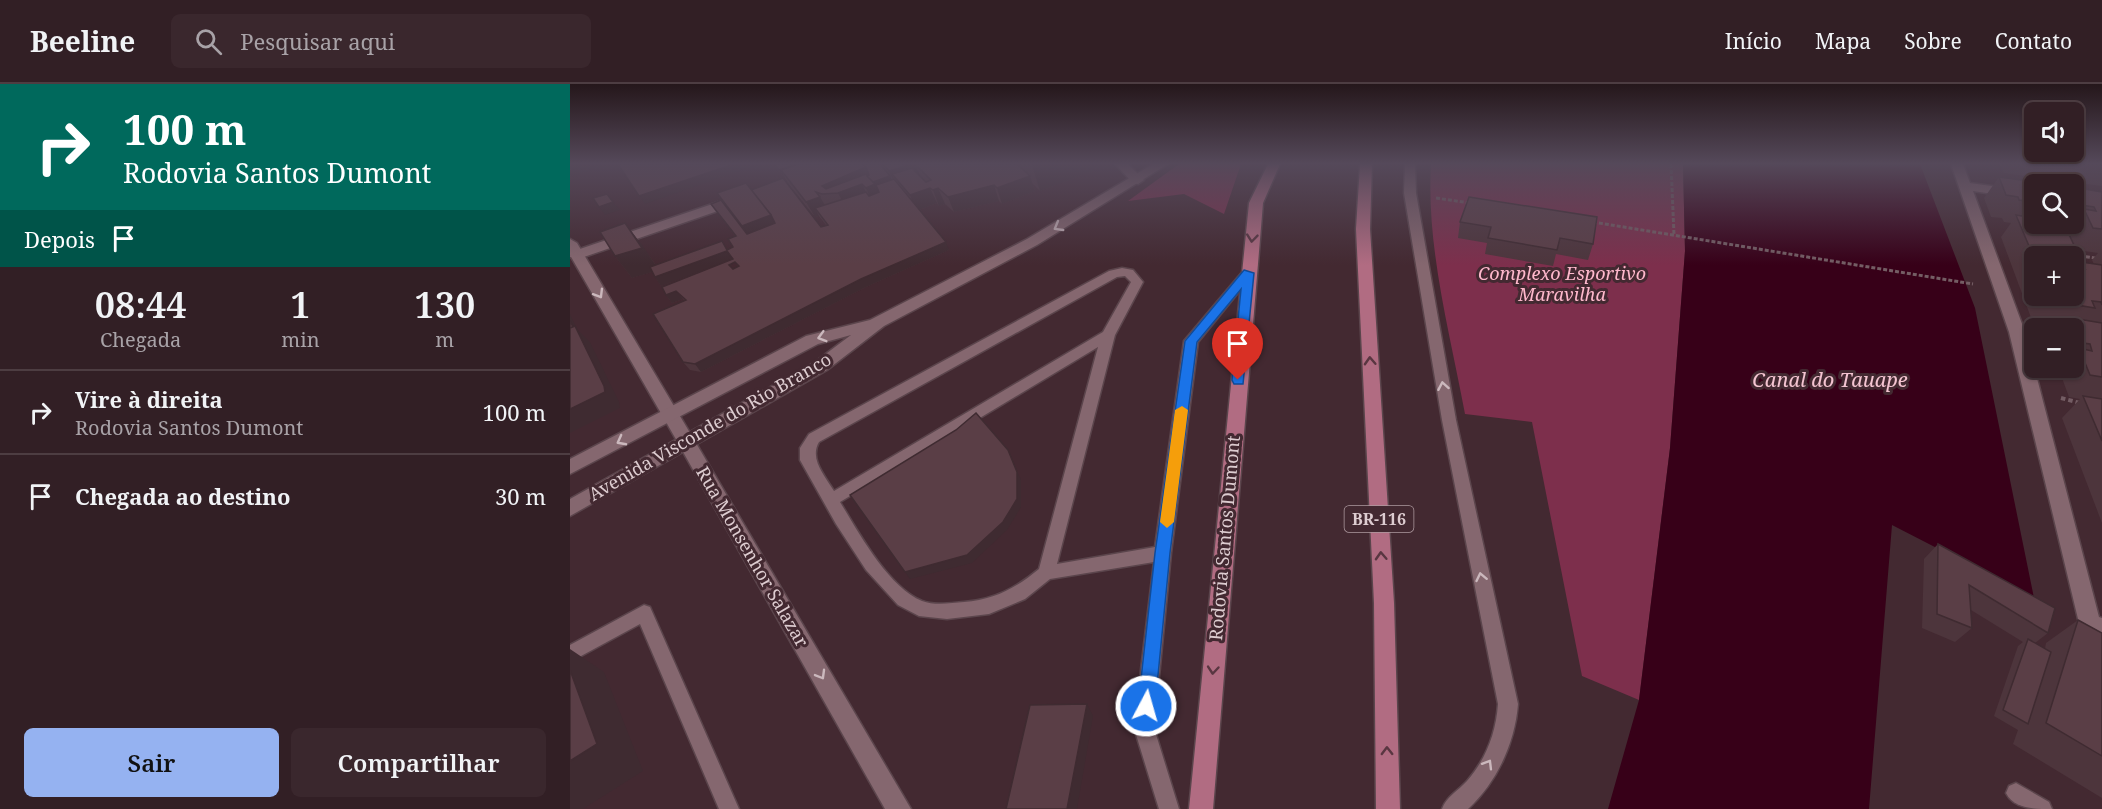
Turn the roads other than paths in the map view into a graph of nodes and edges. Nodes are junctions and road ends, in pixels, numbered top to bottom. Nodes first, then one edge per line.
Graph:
1 (739, 198) edge
2 (1108, 198) edge
3 (1258, 198) edge
4 (1364, 198) edge
5 (1411, 198) edge
6 (1972, 198) edge
7 (573, 249) edge
8 (1248, 273) junction
9 (878, 322) junction
10 (2024, 330) edge
11 (1108, 335) junction
12 (2030, 378) edge
13 (672, 414) junction
14 (687, 443) junction
15 (570, 467) edge
16 (831, 500) junction
17 (570, 508) edge
18 (1163, 553) junction
19 (1046, 573) junction
20 (2096, 626) edge
21 (570, 654) edge
22 (2016, 793) dead end
23 (729, 809) edge
24 (899, 809) edge
25 (1169, 809) edge
26 (1201, 809) edge
27 (1388, 809) edge
28 (1452, 809) edge
29 (2042, 809) edge

1 - 7 street
2 -> 9 street, Avenida Visconde do Rio Branco
3 -> 8 highway, Rodovia Santos Dumont
27 -> 4 highway, BR-116
28 -> 5 lane
6 - 10 street
7 -> 13 street, Rua Monsenhor Salazar
8 - 18 lane
8 -> 26 highway, Rodovia Santos Dumont
9 -> 13 street, Avenida Visconde do Rio Branco
9 - 14 street, Avenida Visconde do Rio Branco
11 - 16 lane
11 - 16 lane
11 - 19 lane
12 - 20 street
13 - 14 street, Rua Monsenhor Salazar
13 -> 15 street, Avenida Visconde do Rio Branco
14 - 17 street, Avenida Visconde do Rio Branco
14 -> 24 street, Rua Monsenhor Salazar
16 - 19 lane
18 - 19 lane
18 - 25 lane
21 - 23 lane
22 - 29 lane

